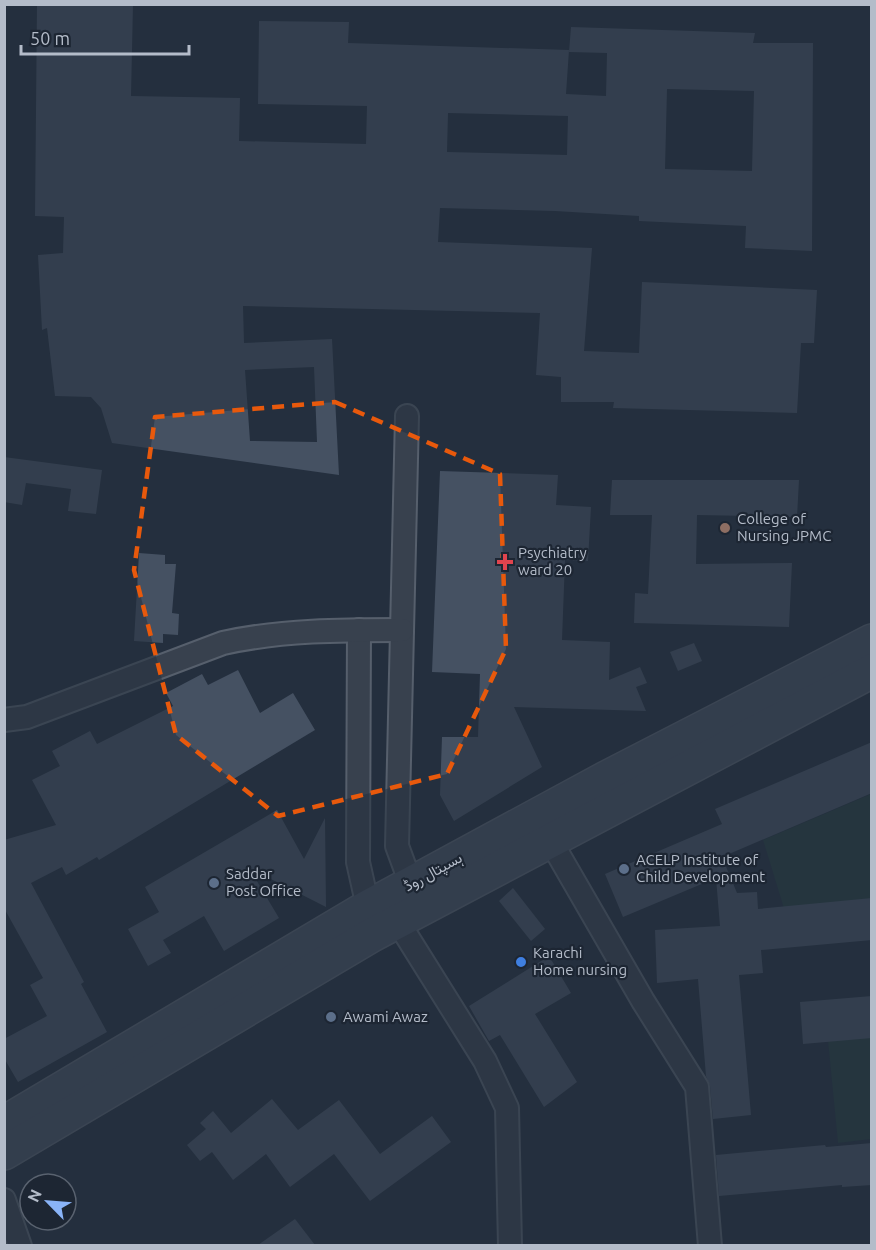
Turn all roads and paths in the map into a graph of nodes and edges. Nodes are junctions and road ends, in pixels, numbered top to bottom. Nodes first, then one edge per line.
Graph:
1 (407, 416) dead end
2 (359, 630) junction
3 (402, 630) junction
4 (872, 641) edge
5 (872, 671) edge
6 (4, 720) edge
7 (550, 840) junction
8 (411, 884) junction
9 (368, 907) junction
10 (398, 922) junction
11 (4, 1123) edge
12 (4, 1153) edge
13 (4, 1200) edge
14 (20, 1245) edge
15 (510, 1245) edge
16 (711, 1245) edge

1 - 3 street
2 - 3 street
2 - 6 street
2 - 9 street
3 - 8 street
4 - 8 main road, ہسپتال روڈ
5 - 7 main road, ہسپتال روڈ
7 - 10 main road, ہسپتال روڈ
7 - 16 street
8 - 9 main road, ہسپتال روڈ
9 - 11 main road, ہسپتال روڈ
10 - 12 main road, ہسپتال روڈ
10 - 15 street
13 - 14 street

